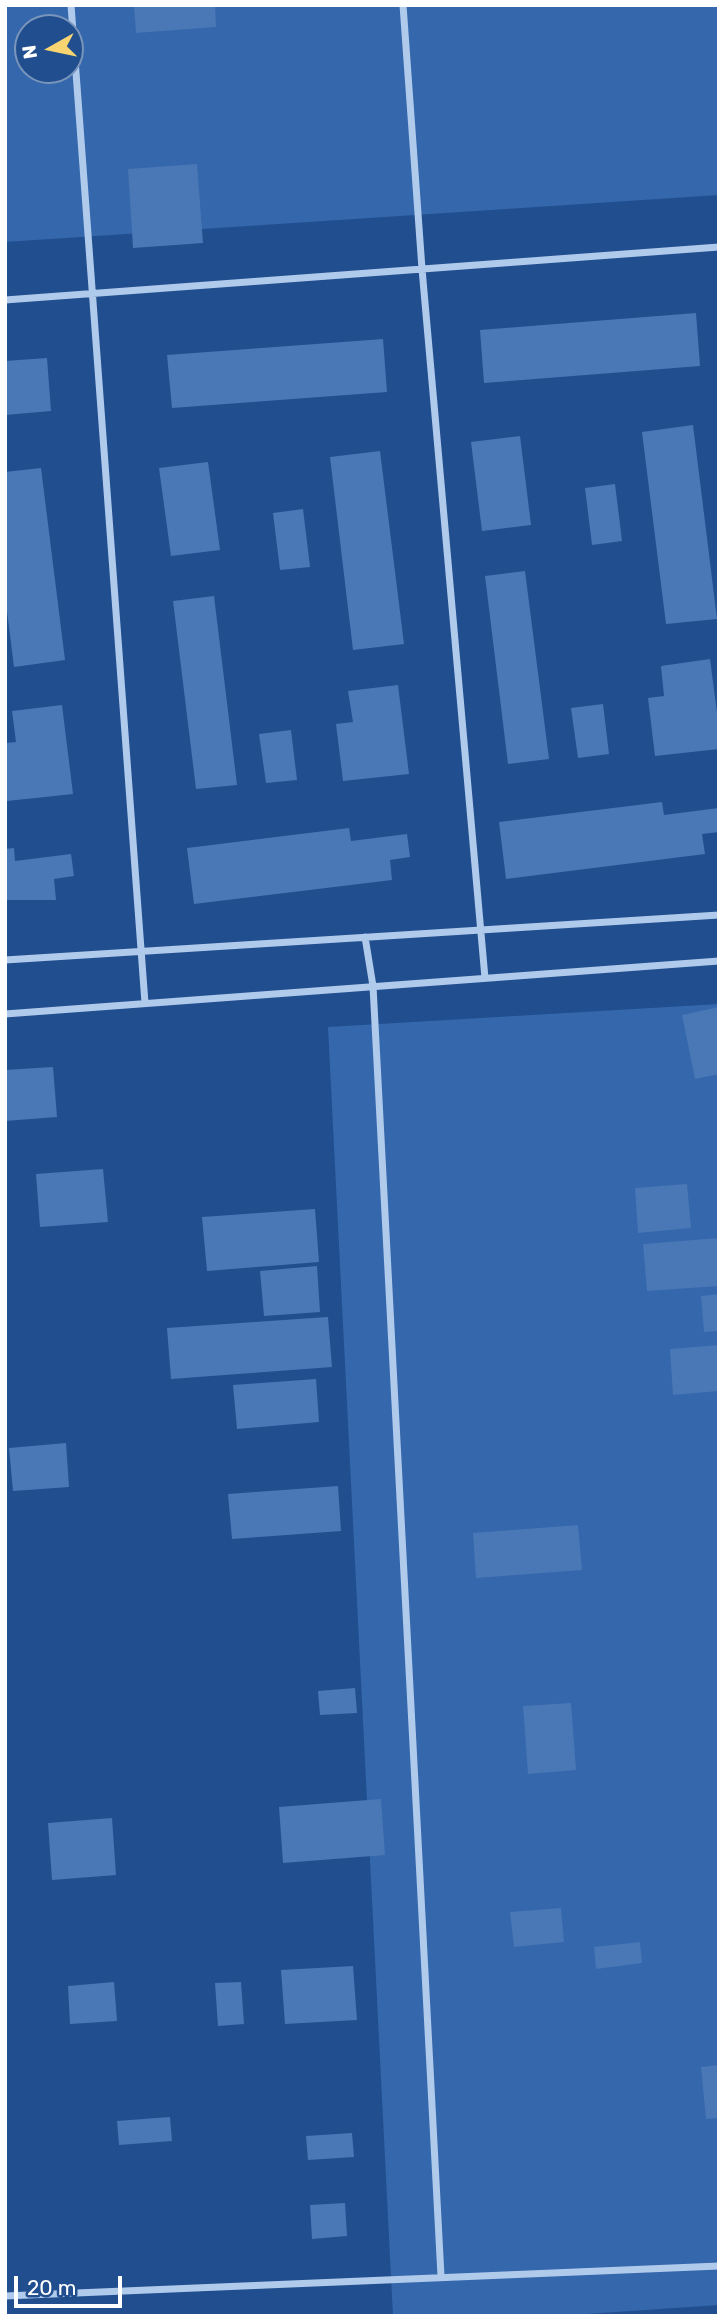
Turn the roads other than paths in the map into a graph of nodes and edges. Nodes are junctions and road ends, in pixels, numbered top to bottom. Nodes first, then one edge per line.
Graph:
1 (71, 5) edge
2 (403, 5) edge
3 (719, 247) edge
4 (422, 269) junction
5 (93, 294) junction
6 (5, 300) edge
7 (719, 915) edge
8 (481, 930) junction
9 (365, 937) junction
10 (141, 952) junction
11 (5, 960) edge
12 (719, 961) edge
13 (485, 978) junction
14 (373, 986) junction
15 (145, 1003) junction
16 (5, 1014) edge
17 (719, 2266) edge
18 (441, 2276) junction
19 (5, 2296) edge

1 - 5 street
2 - 4 street
3 - 4 street
4 - 5 street
4 - 8 street
5 - 6 street
5 - 10 street
7 - 8 street
8 - 9 street
8 - 13 street
9 - 10 street
9 - 14 street
10 - 11 street
10 - 15 street
12 - 13 street
13 - 14 street
14 - 15 street
14 - 18 street
15 - 16 street
17 - 18 street
18 - 19 street

